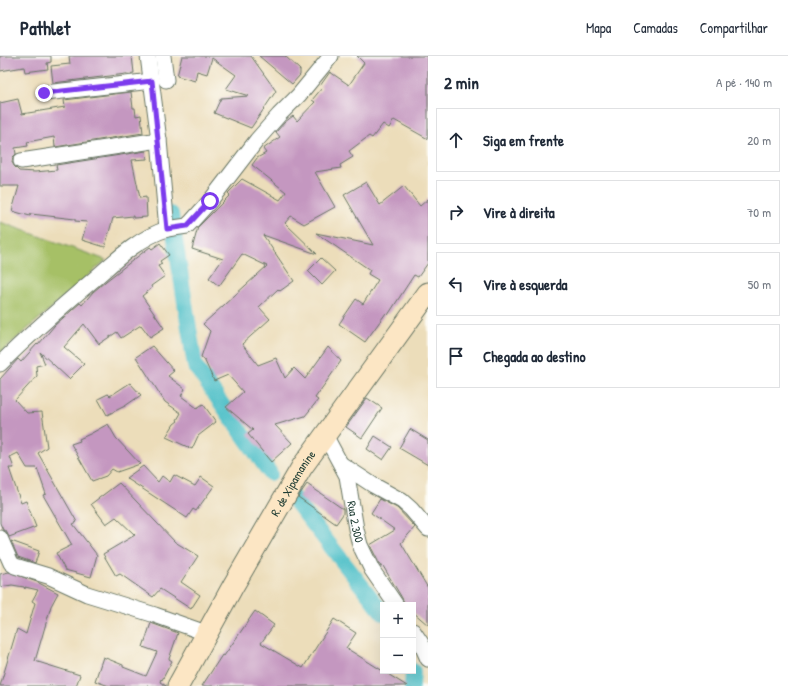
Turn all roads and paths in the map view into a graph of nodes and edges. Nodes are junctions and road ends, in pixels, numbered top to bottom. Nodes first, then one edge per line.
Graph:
1 (148, 56) edge
2 (163, 56) edge
3 (331, 56) edge
4 (159, 81) junction
5 (44, 93) dead end
6 (158, 140) junction
7 (21, 161) dead end
8 (167, 229) junction
9 (428, 293) edge
10 (0, 364) edge
11 (325, 435) junction
12 (341, 464) junction
13 (428, 529) edge
14 (0, 538) edge
15 (394, 602) edge
16 (206, 633) junction
17 (416, 636) edge
18 (428, 659) edge
19 (178, 686) edge

1 - 4 street
2 - 4 street
3 - 8 street
4 - 5 street
4 - 6 street
6 - 7 street
6 - 8 street
8 - 10 street
9 - 11 street, R. de Xipamanine
11 - 12 street, Rua 2.300
11 - 16 street, R. de Xipamanine
12 - 13 street
12 - 15 street, Rua 2.300
14 - 16 street
16 - 19 street, R. de Xipamanine
17 - 18 street

